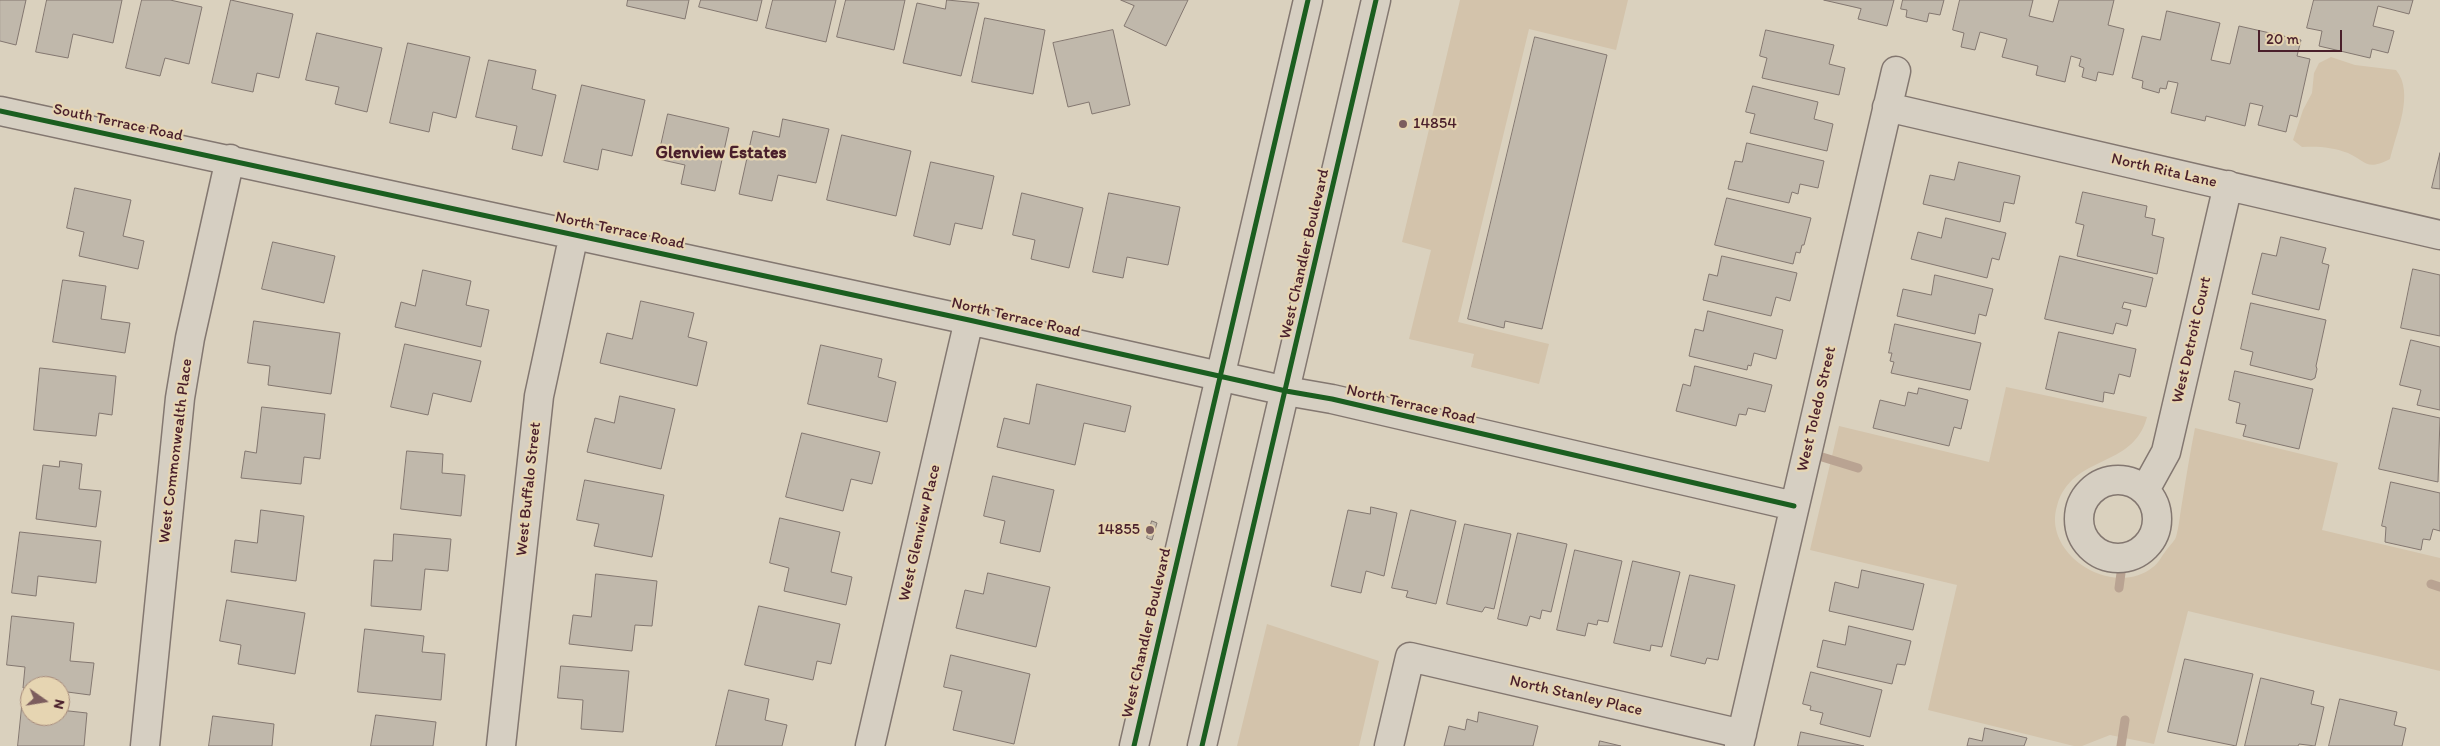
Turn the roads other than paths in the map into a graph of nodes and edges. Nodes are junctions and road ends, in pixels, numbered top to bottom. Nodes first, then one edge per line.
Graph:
1 (1308, 0) edge
2 (1376, 0) edge
3 (1896, 71) dead end
4 (1887, 107) junction
5 (0, 111) edge
6 (230, 159) junction
7 (2228, 185) junction
8 (574, 234) junction
9 (2440, 235) edge
10 (969, 320) junction
11 (1220, 377) junction
12 (1286, 392) junction
13 (2145, 490) dead end
14 (1794, 506) junction
15 (1740, 740) edge
16 (145, 746) edge
17 (501, 746) edge
18 (870, 746) edge
19 (1134, 746) edge
20 (1202, 746) edge
21 (1389, 746) edge

1 - 11 street, West Chandler Boulevard
2 - 12 street, West Chandler Boulevard
3 - 4 street, West Toledo Street
4 - 7 street, North Rita Lane
4 - 14 street, West Toledo Street
5 - 6 street, South Terrace Road
6 - 8 street, North Terrace Road
6 - 16 street, West Commonwealth Place
7 - 9 street, North Rita Lane
7 - 13 street, West Detroit Court
8 - 10 street, North Terrace Road
8 - 17 street, West Buffalo Street
10 - 11 street, North Terrace Road
10 - 18 street, West Glenview Place
11 - 12 street, North Terrace Road
11 - 19 street, West Chandler Boulevard
12 - 14 street, North Terrace Road
12 - 20 street, West Chandler Boulevard
14 - 15 street, West Toledo Street
15 - 21 street, North Stanley Place

